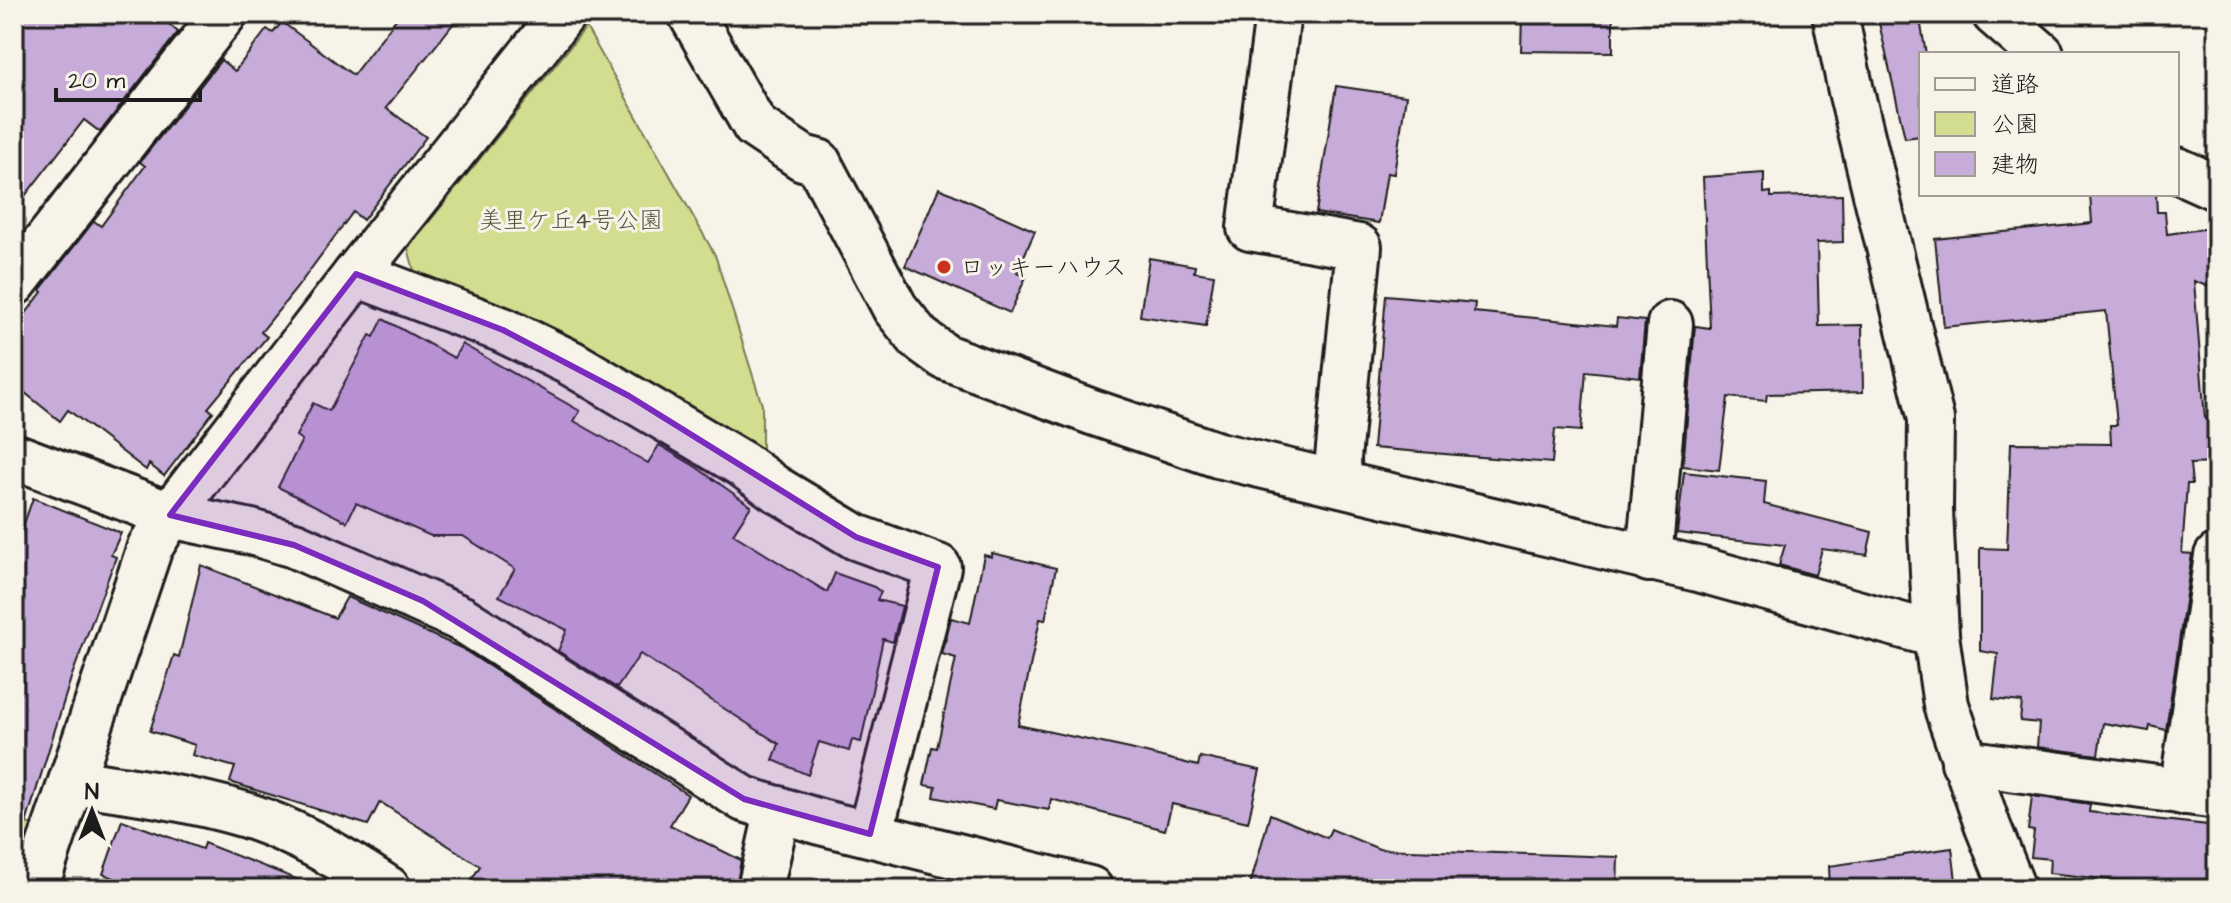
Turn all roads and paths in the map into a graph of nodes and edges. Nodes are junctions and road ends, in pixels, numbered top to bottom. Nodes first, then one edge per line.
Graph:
1 (224, 14) edge
2 (563, 14) edge
3 (691, 14) edge
4 (1278, 14) edge
5 (1835, 14) edge
6 (1995, 14) edge
7 (2039, 52) edge
8 (2179, 171) edge
9 (2217, 188) edge
10 (356, 274) junction
11 (14, 283) edge
12 (1670, 324) dead end
13 (14, 456) edge
14 (1339, 483) junction
15 (170, 515) junction
16 (2217, 556) edge
17 (1649, 559) junction
18 (1936, 635) junction
19 (1964, 762) junction
20 (71, 782) junction
21 (2199, 794) edge
22 (778, 809) junction
23 (870, 834) junction
24 (35, 889) edge
25 (388, 889) edge
26 (760, 889) edge
27 (1090, 889) edge
28 (2013, 889) edge

1 - 11 street
2 - 10 street
3 - 14 street
4 - 14 street
5 - 18 street
6 - 7 street
8 - 9 street
10 - 15 street
10 - 23 street
12 - 17 street
13 - 15 street
14 - 17 street
15 - 20 street
15 - 22 street
16 - 21 street
17 - 18 street
18 - 19 street
19 - 21 street
19 - 28 street
20 - 24 street
20 - 25 street
22 - 23 street
22 - 26 street
23 - 27 street

